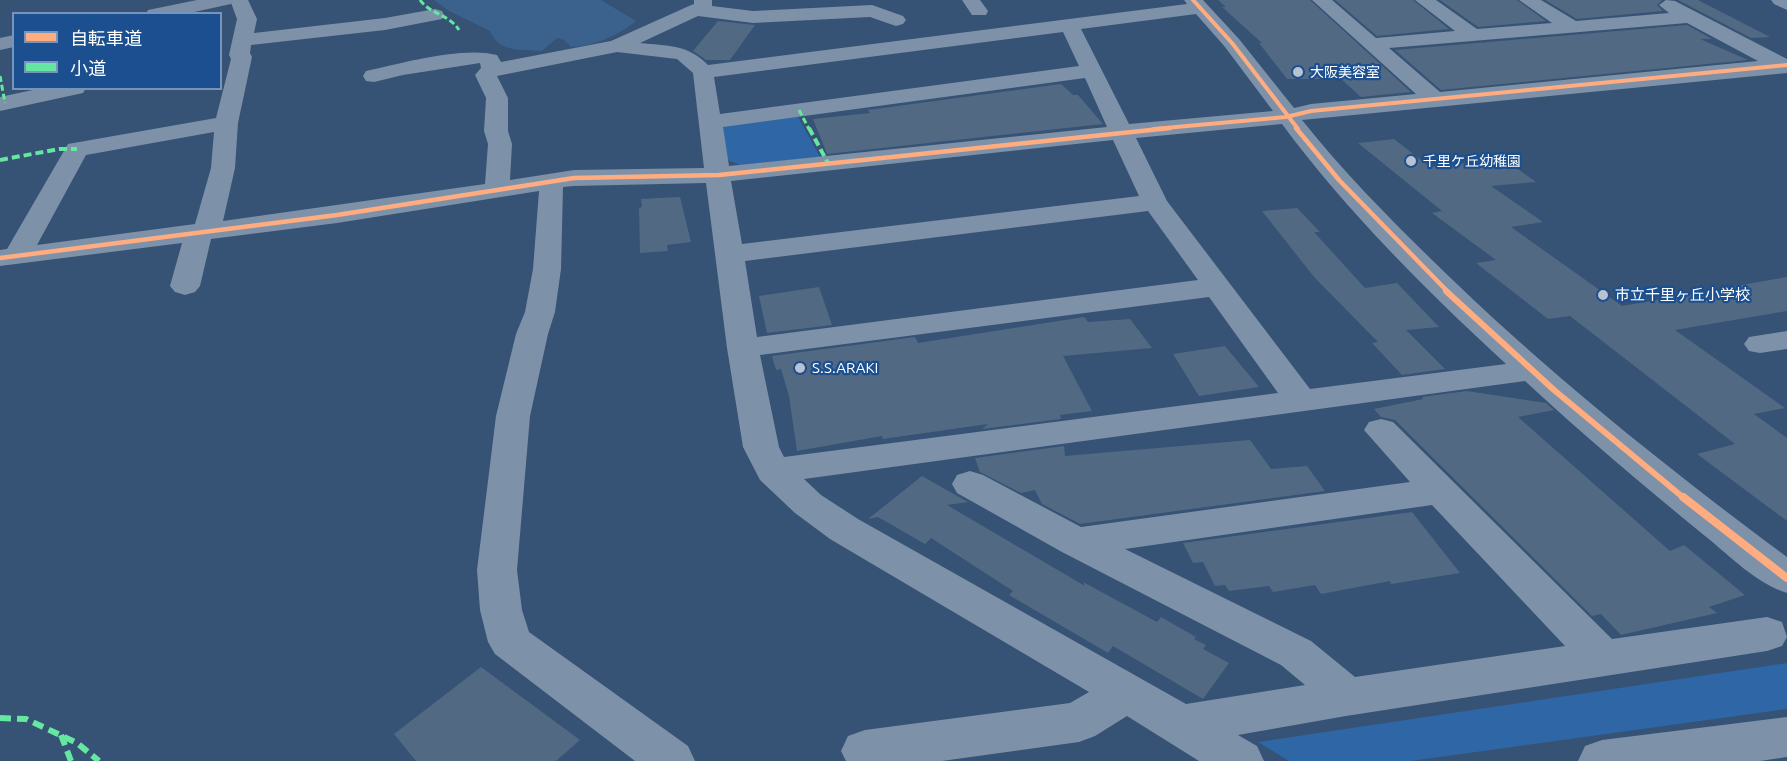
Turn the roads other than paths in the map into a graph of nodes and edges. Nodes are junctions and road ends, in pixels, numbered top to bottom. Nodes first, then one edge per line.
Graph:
1 (225, 0) edge
2 (239, 0) edge
3 (1321, 0) edge
4 (1425, 0) edge
5 (1528, 0) edge
6 (1659, 0) edge
7 (1780, 0) edge
8 (1197, 4) edge
9 (1787, 4) edge
10 (700, 5) edge
11 (814, 7) edge
12 (165, 12) edge
13 (435, 15) dead end
14 (1688, 16) junction
15 (896, 20) dead end
16 (1068, 24) junction
17 (1571, 26) junction
18 (1473, 35) junction
19 (335, 43) dead end
20 (1371, 44) junction
21 (617, 46) junction
22 (236, 53) edge
23 (1785, 67) edge
24 (492, 69) junction
25 (1090, 70) junction
26 (703, 72) junction
27 (374, 76) dead end
28 (66, 90) edge
29 (1436, 100) junction
30 (0, 105) edge
31 (1286, 117) junction
32 (709, 122) junction
33 (226, 123) junction
34 (1122, 132) junction
35 (719, 175) junction
36 (549, 181) junction
37 (497, 191) junction
38 (1155, 202) junction
39 (203, 231) junction
40 (729, 254) junction
41 (9, 257) edge
42 (185, 286) dead end
43 (1216, 287) junction
44 (743, 348) junction
45 (1533, 370) junction
46 (1302, 402) junction
47 (1381, 430) dead end
48 (773, 471) junction
49 (970, 484) dead end
50 (1441, 491) junction
51 (1076, 542) junction
52 (1787, 578) edge
53 (1767, 634) dead end
54 (1603, 658) junction
55 (1127, 692) junction
56 (1346, 697) junction
57 (1182, 725) junction
58 (1787, 737) edge
59 (865, 751) dead end
60 (671, 761) edge
61 (1240, 761) edge
62 (1602, 761) edge

1 - 12 main road
2 - 22 street
3 - 20 street
4 - 18 street
5 - 17 street
6 - 14 street
7 - 9 street
8 - 16 street
8 - 31 street
10 - 11 street
10 - 21 street
11 - 15 street
13 - 22 street
14 - 17 street
14 - 23 street
16 - 25 street
16 - 26 street
17 - 18 street
18 - 20 street
19 - 22 street
20 - 29 street
21 - 24 street
21 - 26 street
22 - 33 street
23 - 29 street
24 - 27 street
24 - 37 street
25 - 32 street
25 - 34 street
26 - 32 street
28 - 30 street
29 - 31 street
31 - 34 street
31 - 45 street
32 - 35 street
33 - 39 street
33 - 41 street
34 - 35 street
34 - 38 street
35 - 36 street
35 - 40 street
36 - 37 street
36 - 60 street
37 - 39 street
38 - 40 street
38 - 43 street
39 - 41 street
39 - 42 street
40 - 44 street
43 - 44 street
43 - 46 street
44 - 48 street
45 - 46 street
45 - 52 street
46 - 48 street
47 - 50 street
48 - 55 street
49 - 51 street
50 - 51 street
50 - 54 street
51 - 56 street
53 - 54 street
54 - 56 street
55 - 57 street
55 - 59 street
56 - 57 street
57 - 61 street
58 - 62 street

